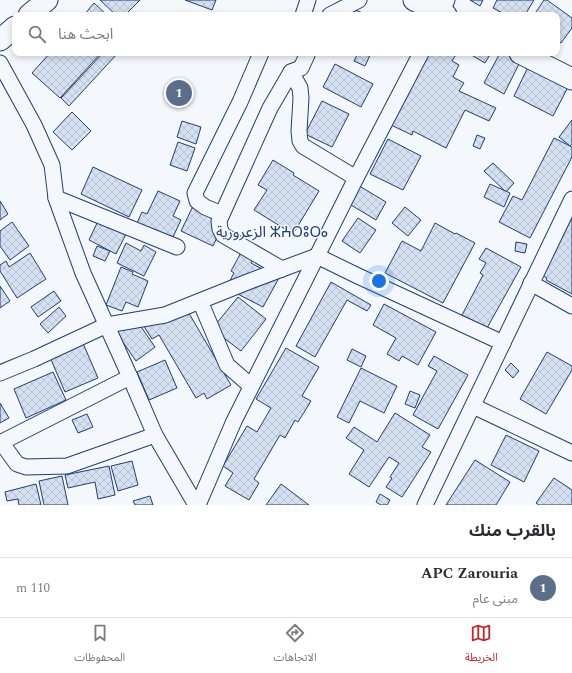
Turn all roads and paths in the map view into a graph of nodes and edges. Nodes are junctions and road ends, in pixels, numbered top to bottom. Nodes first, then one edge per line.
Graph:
1 (47, 0) edge
2 (308, 0) edge
3 (359, 0) edge
4 (414, 0) edge
5 (444, 11) edge
6 (33, 12) edge
7 (305, 12) edge
8 (336, 12) edge
9 (12, 30) edge
10 (0, 40) edge
11 (260, 56) edge
12 (307, 56) edge
13 (419, 56) edge
14 (526, 56) edge
15 (0, 63) edge
16 (291, 72) junction
17 (572, 79) edge
18 (356, 178) junction
19 (56, 198) junction
20 (572, 199) edge
21 (222, 214) junction
22 (177, 247) dead end
23 (317, 256) junction
24 (282, 269) junction
25 (531, 283) junction
26 (200, 301) junction
27 (572, 306) edge
28 (107, 325) junction
29 (503, 343) junction
30 (0, 373) edge
31 (130, 377) junction
32 (251, 386) junction
33 (473, 406) junction
34 (155, 435) junction
35 (0, 443) edge
36 (572, 453) edge
37 (197, 505) edge
38 (425, 505) edge

1 - 6 main road
2 - 7 street
3 - 8 street
4 - 5 main road
9 - 10 main road
11 - 21 street
12 - 16 street
13 - 18 street
14 - 17 main road
15 - 19 street
16 - 18 street
16 - 21 street
18 - 23 street
19 - 22 street
19 - 28 street
20 - 25 street
21 - 24 street
23 - 24 street
23 - 29 street
23 - 32 street
24 - 26 street
25 - 27 street
25 - 29 street
26 - 28 street
26 - 32 street
28 - 30 street
28 - 31 street
29 - 33 street
31 - 34 street
31 - 35 street
32 - 37 street
33 - 36 street
33 - 38 street
34 - 35 street
34 - 37 street

